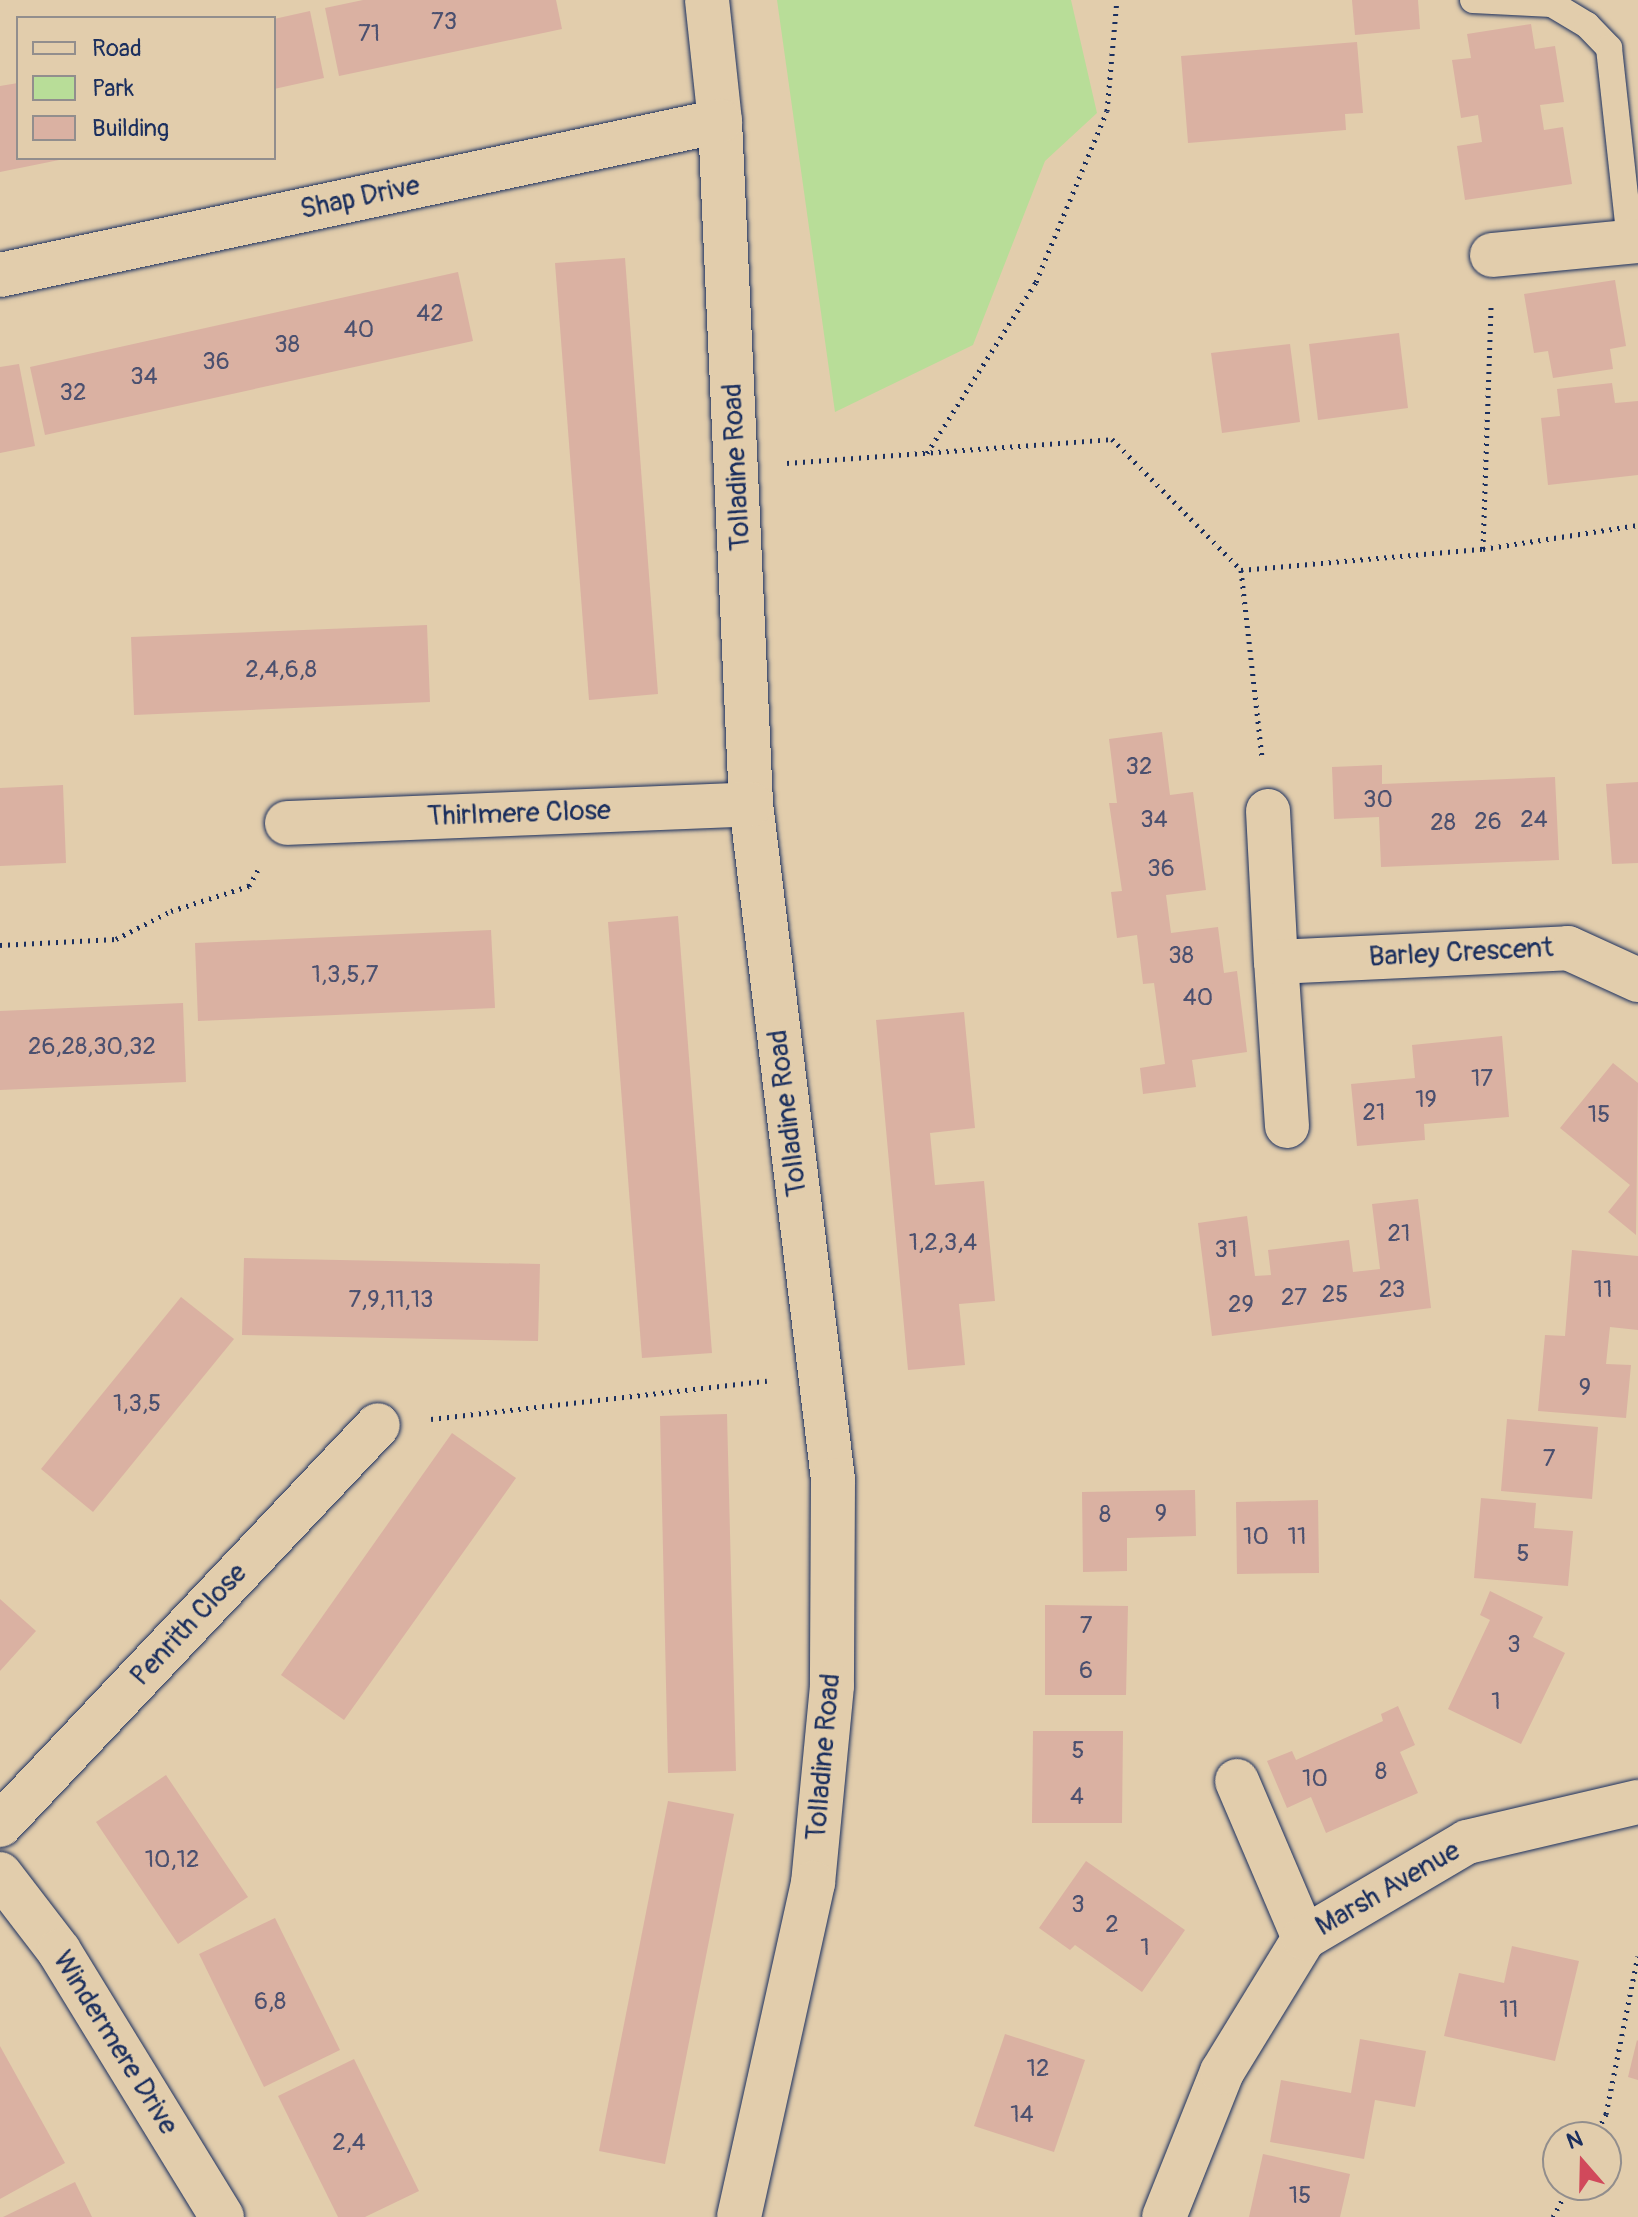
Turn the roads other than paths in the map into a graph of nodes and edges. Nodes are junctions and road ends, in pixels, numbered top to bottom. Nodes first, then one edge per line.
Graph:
1 (707, 0) edge
2 (1473, 0) edge
3 (720, 121) junction
4 (1634, 241) edge
5 (1492, 255) road end
6 (0, 275) edge
7 (751, 804) junction
8 (1268, 811) road end
9 (287, 823) road end
10 (1276, 962) junction
11 (1638, 980) edge
12 (1287, 1126) dead end
13 (378, 1425) road end
14 (1237, 1781) dead end
15 (1638, 1802) edge
16 (0, 1825) edge
17 (0, 1874) edge
18 (1304, 1938) junction
19 (222, 2217) edge
20 (739, 2217) edge
21 (1164, 2217) edge

1 - 3 street, Tolladine Road
2 - 4 lane
3 - 6 street, Shap Drive
3 - 7 street, Tolladine Road
4 - 5 street
7 - 9 street, Thirlmere Close
7 - 20 street, Tolladine Road
8 - 10 street
10 - 11 street, Barley Crescent
10 - 12 street
13 - 16 street, Penrith Close
14 - 18 street
15 - 18 street, Marsh Avenue
17 - 19 street, Windermere Drive
18 - 21 street, Marsh Avenue

